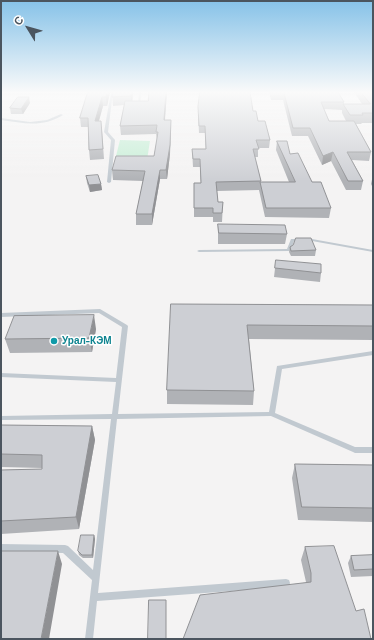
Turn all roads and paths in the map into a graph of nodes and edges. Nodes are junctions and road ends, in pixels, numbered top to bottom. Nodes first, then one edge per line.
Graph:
1 (22, 122) edge
2 (40, 122) edge
3 (108, 122) edge
4 (109, 182) dead end
5 (199, 251) dead end
6 (373, 251) edge
7 (1, 315) edge
8 (373, 353) edge
9 (1, 375) edge
10 (119, 380) junction
11 (272, 414) junction
12 (115, 417) junction
13 (1, 418) edge
14 (373, 450) edge
15 (1, 548) edge
16 (96, 578) junction
17 (286, 583) edge
18 (94, 597) junction
19 (89, 639) edge

1 - 2 lane
3 - 4 lane
5 - 6 lane
7 - 10 lane
8 - 11 lane
9 - 10 lane
10 - 12 lane
11 - 12 lane
11 - 14 lane
12 - 13 lane
12 - 16 lane
15 - 16 lane
16 - 18 lane
17 - 18 lane
18 - 19 lane

